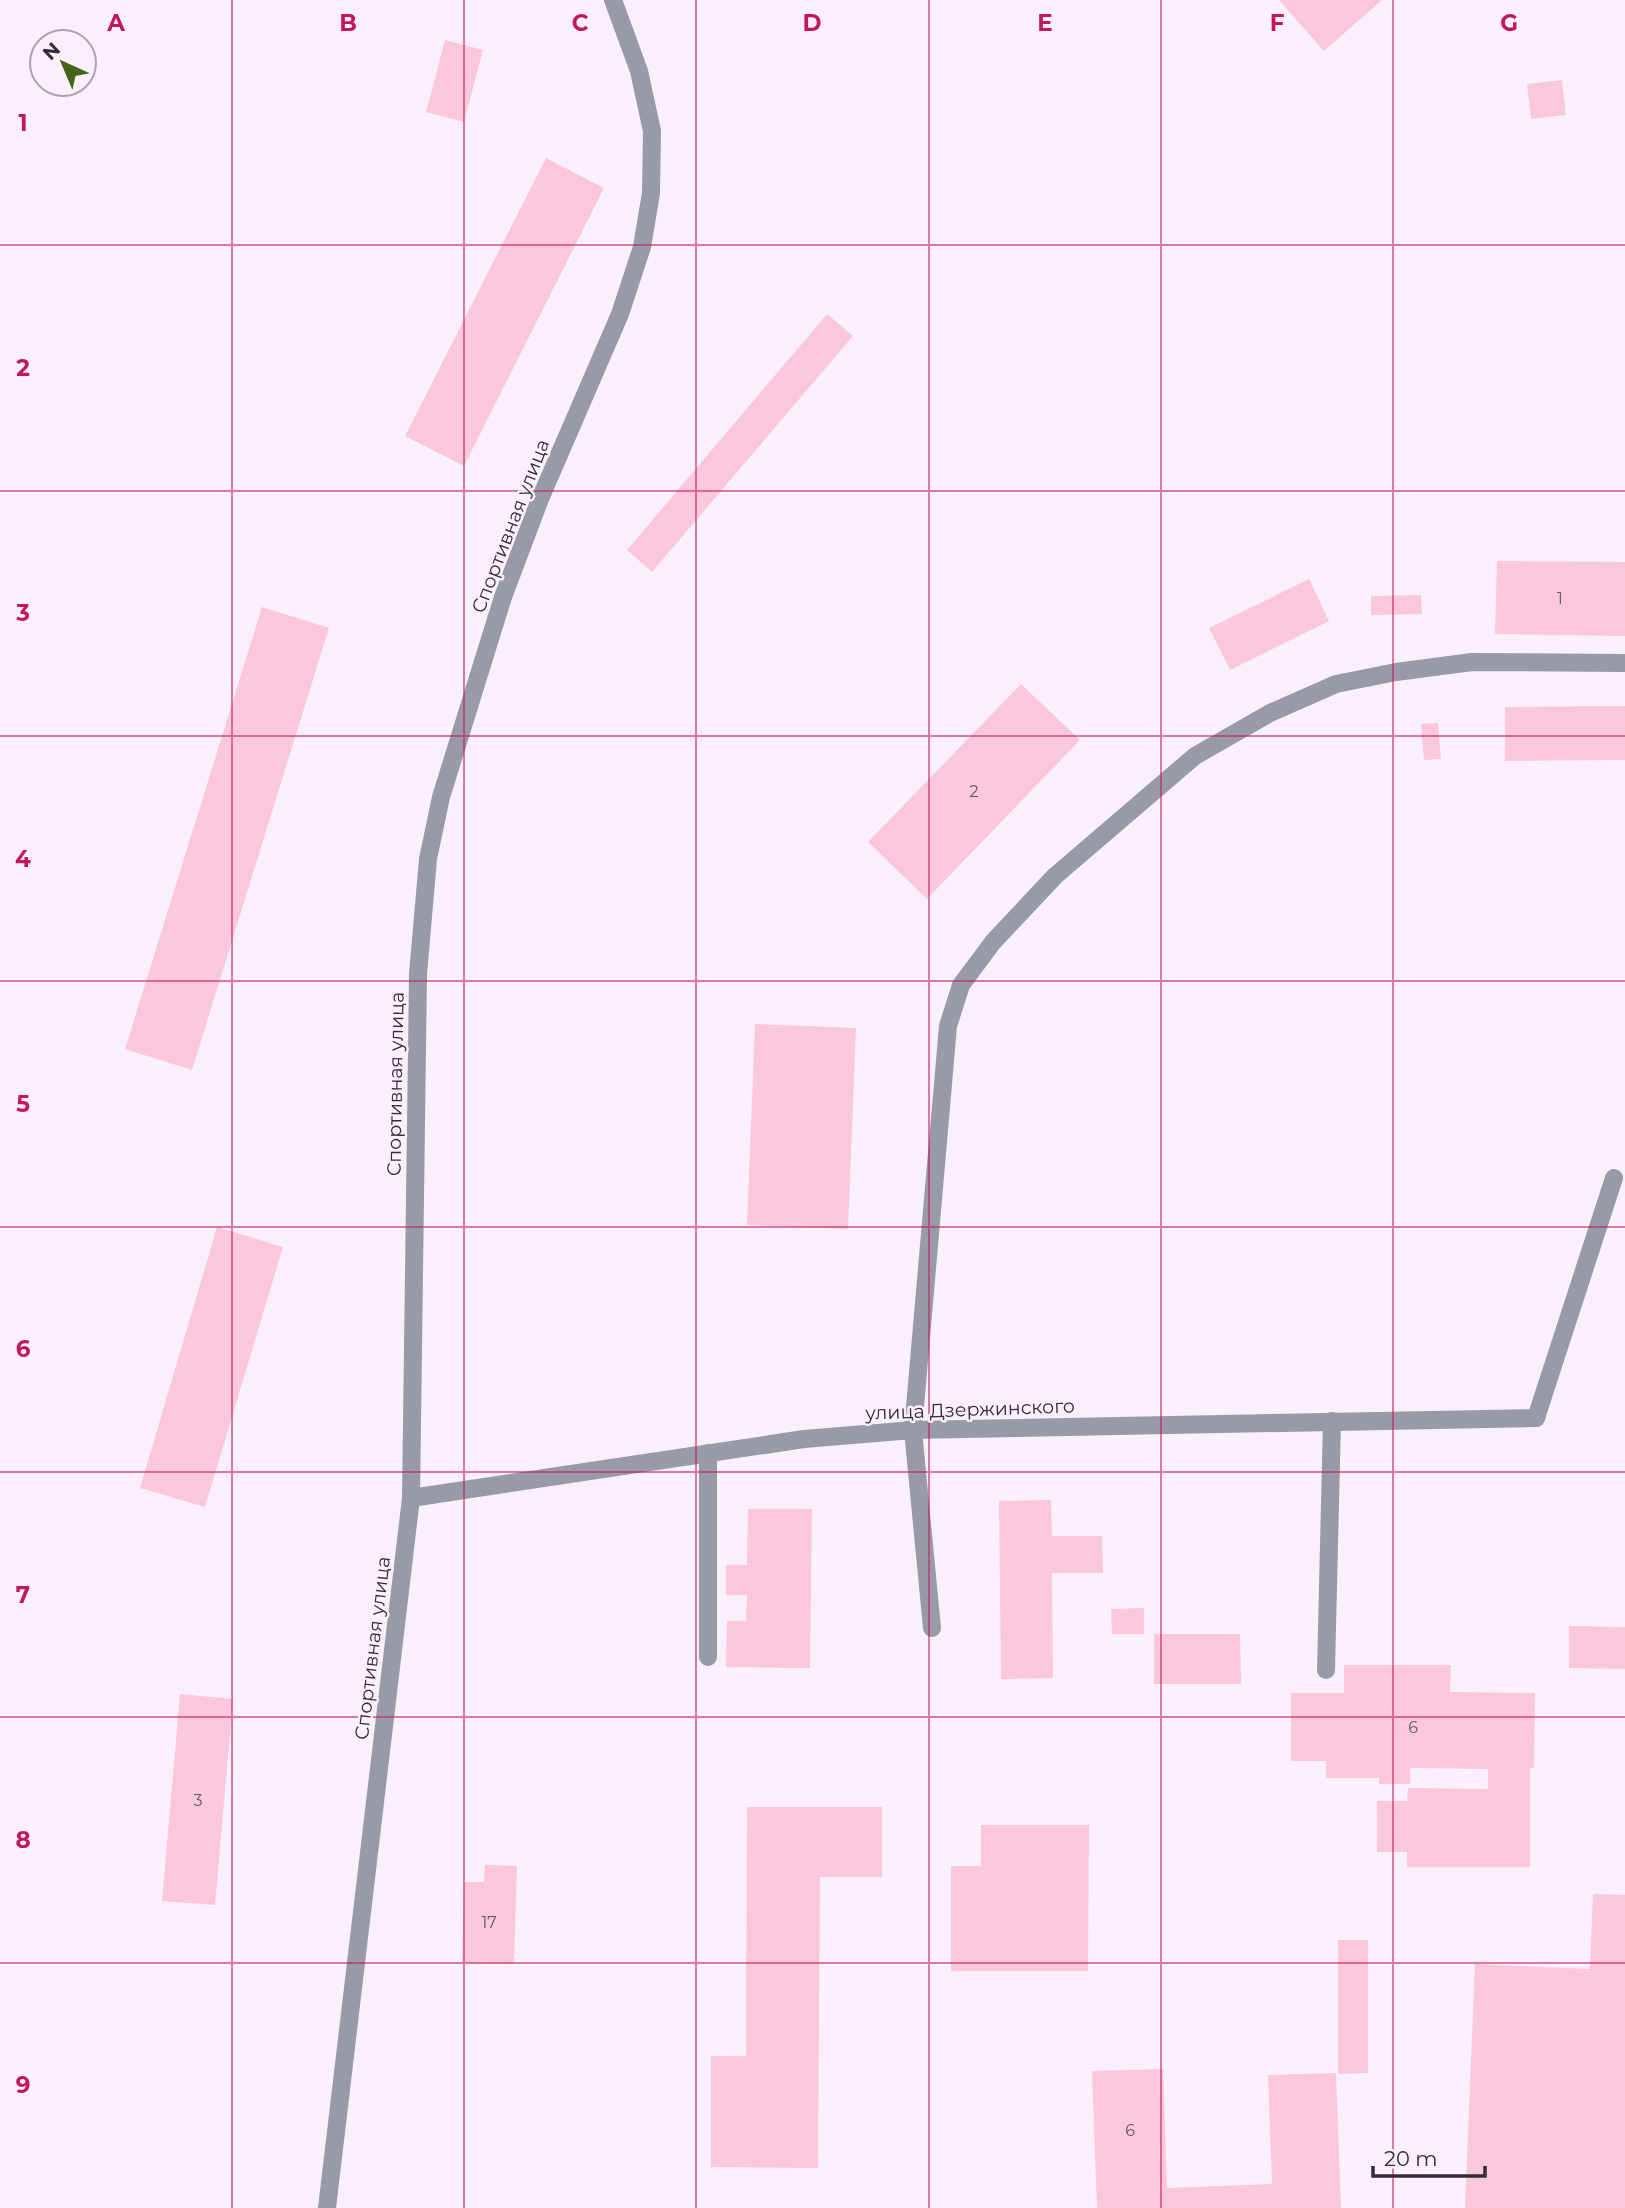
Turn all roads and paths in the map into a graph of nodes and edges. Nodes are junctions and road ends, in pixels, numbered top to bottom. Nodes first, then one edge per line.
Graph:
1 (613, 0) edge
2 (1625, 663) edge
3 (1614, 1178) dead end
4 (1332, 1422) junction
5 (913, 1430) junction
6 (708, 1453) junction
7 (411, 1498) junction
8 (932, 1628) dead end
9 (708, 1657) dead end
10 (1326, 1670) dead end
11 (327, 2208) edge

1 - 7 street, Спортивная улица
2 - 5 street
3 - 4 street, улица Дзержинского
4 - 5 street, улица Дзержинского
4 - 10 street
5 - 6 street, улица Дзержинского
5 - 8 street
6 - 7 street, улица Дзержинского
6 - 9 street
7 - 11 street, Спортивная улица

